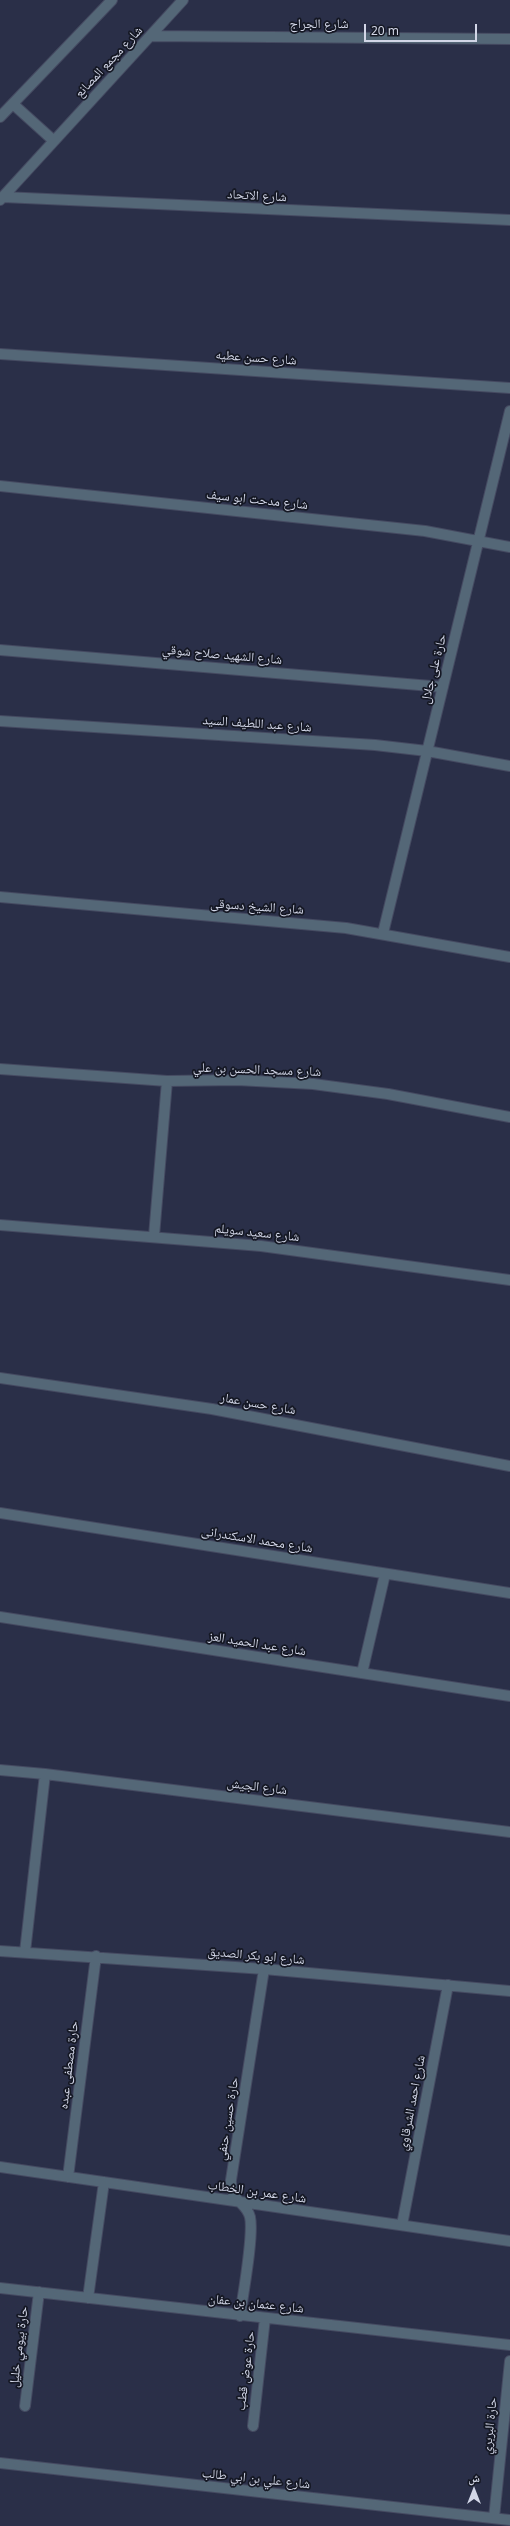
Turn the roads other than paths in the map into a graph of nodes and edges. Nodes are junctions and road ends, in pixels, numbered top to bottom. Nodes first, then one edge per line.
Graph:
1 (112, 0) edge
2 (183, 0) edge
3 (151, 36) junction
4 (510, 38) edge
5 (0, 104) edge
6 (13, 104) junction
7 (0, 117) edge
8 (54, 141) junction
9 (2, 198) edge
10 (510, 220) edge
11 (0, 354) edge
12 (510, 388) edge
13 (510, 411) edge
14 (0, 486) edge
15 (479, 540) junction
16 (510, 547) edge
17 (0, 650) edge
18 (443, 687) junction
19 (0, 721) edge
20 (427, 751) junction
21 (510, 766) edge
22 (0, 897) edge
23 (383, 933) junction
24 (510, 957) edge
25 (0, 1069) edge
26 (168, 1081) junction
27 (510, 1117) edge
28 (0, 1225) edge
29 (154, 1236) junction
30 (510, 1280) edge
31 (0, 1378) edge
32 (510, 1466) edge
33 (0, 1513) edge
34 (385, 1574) junction
35 (510, 1593) edge
36 (0, 1618) edge
37 (362, 1673) junction
38 (510, 1696) edge
39 (0, 1770) edge
40 (45, 1774) junction
41 (510, 1832) edge
42 (0, 1951) edge
43 (25, 1952) junction
44 (96, 1956) junction
45 (264, 1969) junction
46 (448, 1985) junction
47 (510, 1992) edge
48 (0, 2167) edge
49 (68, 2177) junction
50 (104, 2182) junction
51 (239, 2203) junction
52 (402, 2225) junction
53 (510, 2241) edge
54 (0, 2288) edge
55 (39, 2292) junction
56 (88, 2298) junction
57 (240, 2316) junction
58 (265, 2318) junction
59 (510, 2345) edge
60 (510, 2361) edge
61 (25, 2406) dead end
62 (253, 2426) dead end
63 (0, 2464) edge
64 (494, 2518) junction
65 (510, 2520) edge

1 - 6 street
2 - 3 street, شارع مجمع المصانع
3 - 4 street, شارع الجراج
3 - 8 street, شارع مجمع المصانع
5 - 6 street
6 - 7 street
6 - 8 street
8 - 9 street, شارع مجمع المصانع
9 - 10 street, شارع الاتحاد
11 - 12 street, شارع حسن عطيه
13 - 15 street, حارة على جلال
14 - 15 street, شارع مدحت ابو سيف
15 - 16 street, شارع مدحت ابو سيف
15 - 18 street, حارة على جلال
17 - 18 street, شارع الشهيد صلاح شوقي
18 - 20 street, حارة على جلال
19 - 20 street, شارع عبد اللطيف السيد
20 - 21 street, شارع عبد اللطيف السيد
20 - 23 street, حارة على جلال
22 - 23 street, شارع الشيخ دسوقى
23 - 24 street, شارع الشيخ دسوقى
25 - 26 street, شارع مسجد الحسن بن علي
26 - 27 street, شارع مسجد الحسن بن علي
26 - 29 street
28 - 29 street, شارع سعيد سويلم
29 - 30 street, شارع سعيد سويلم
31 - 32 street, شارع حسن عمار
33 - 34 street, شارع محمد الاسكندرانى
34 - 35 street, شارع محمد الاسكندرانى
34 - 37 street
36 - 37 street, شارع عبد الحميد العز
37 - 38 street, شارع عبد الحميد العز
39 - 40 street, شارع الجيش
40 - 41 street, شارع الجيش
40 - 43 street
42 - 43 street, شارع ابو بكر الصديق
43 - 44 street, شارع ابو بكر الصديق
44 - 45 street, شارع ابو بكر الصديق
44 - 49 street, حارة مصطفى عبده
45 - 46 street, شارع ابو بكر الصديق
45 - 51 street, حارة حسين حنفي
46 - 47 street, شارع ابو بكر الصديق
46 - 52 street, شارع احمد الشرقاوي
48 - 49 street, شارع عمر بن الخطاب
49 - 50 street, شارع عمر بن الخطاب
50 - 51 street, شارع عمر بن الخطاب
50 - 56 street
51 - 52 street, شارع عمر بن الخطاب
51 - 57 street, حارة حسين حنفي
52 - 53 street, شارع عمر بن الخطاب
54 - 55 street, شارع عثمان بن عفان
55 - 56 street, شارع عثمان بن عفان
55 - 61 street, حارة بيومي خليل
56 - 57 street, شارع عثمان بن عفان
57 - 58 street, شارع عثمان بن عفان
58 - 59 street, شارع عثمان بن عفان
58 - 62 street, حارة عوض قطب
60 - 64 street, حارة البربري
63 - 64 street, شارع علي بن ابي طالب
64 - 65 street, شارع علي بن ابي طالب

